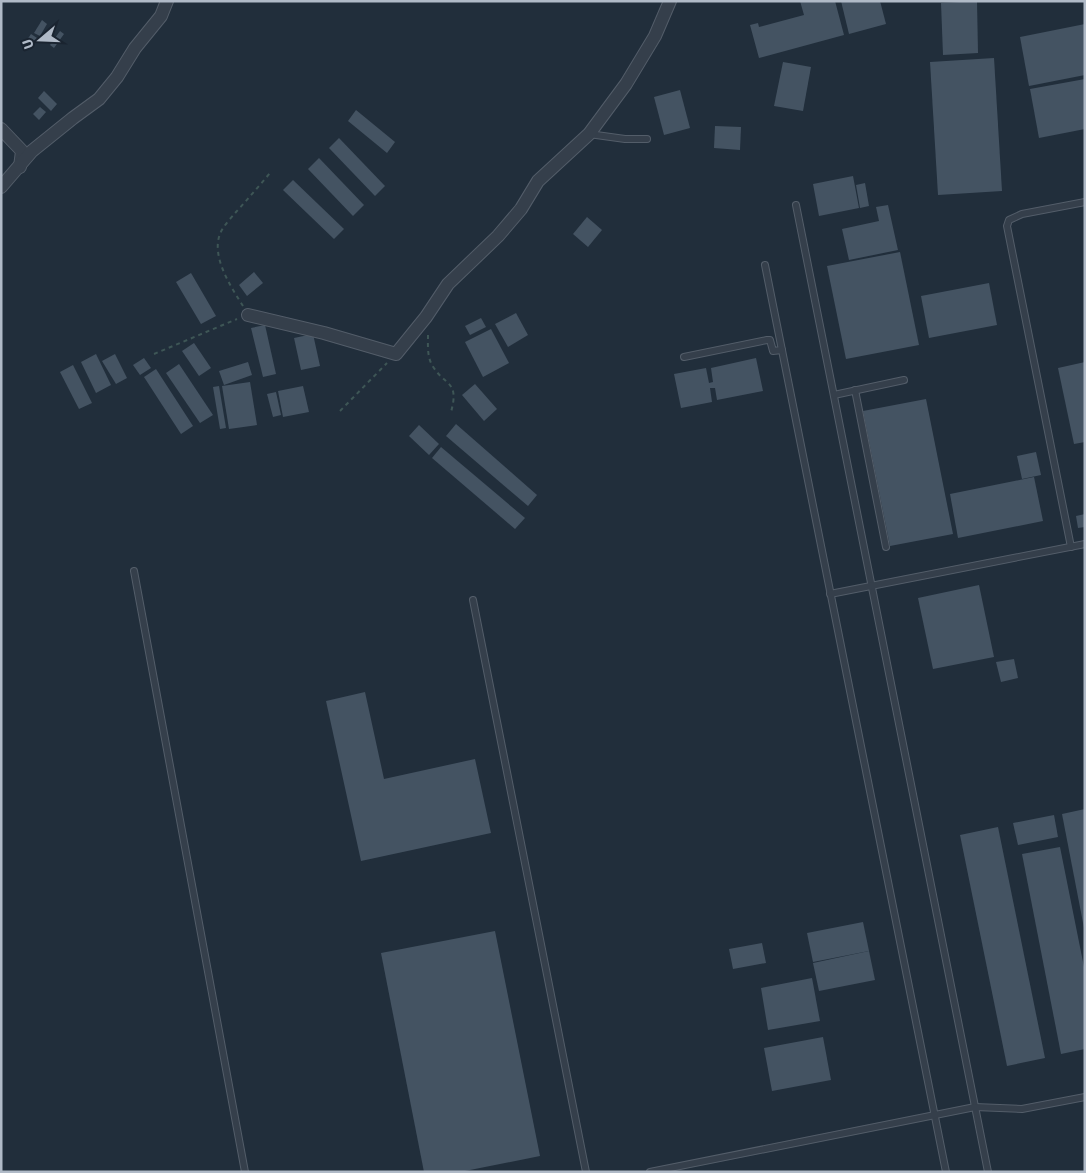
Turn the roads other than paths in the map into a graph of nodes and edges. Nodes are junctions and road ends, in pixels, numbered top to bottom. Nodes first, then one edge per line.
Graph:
1 (168, 1) edge
2 (670, 1) edge
3 (1, 129) edge
4 (589, 134) junction
5 (647, 139) dead end
6 (20, 167) junction
7 (1, 187) edge
8 (1085, 202) edge
9 (796, 205) dead end
10 (765, 265) dead end
11 (248, 315) road end
12 (782, 350) junction
13 (684, 357) dead end
14 (904, 380) dead end
15 (855, 390) junction
16 (834, 395) junction
17 (1085, 544) edge
18 (886, 547) dead end
19 (1071, 547) junction
20 (134, 571) dead end
21 (872, 586) junction
22 (830, 594) junction
23 (473, 600) dead end
24 (1085, 1097) edge
25 (975, 1107) junction
26 (934, 1115) junction
27 (244, 1172) edge
28 (586, 1172) edge
29 (650, 1172) edge
30 (946, 1172) edge
31 (988, 1172) edge

1 - 6 street
2 - 4 street
3 - 6 street
4 - 5 lane
4 - 11 street
6 - 7 street
8 - 19 lane
9 - 16 lane
10 - 12 lane
12 - 13 lane
12 - 22 lane
14 - 15 lane
15 - 16 lane
15 - 18 lane
16 - 21 lane
17 - 19 lane
19 - 21 lane
20 - 27 lane
21 - 22 lane
21 - 25 lane
22 - 26 lane
23 - 28 lane
24 - 25 lane
25 - 26 lane
25 - 31 lane
26 - 29 lane
26 - 30 lane

